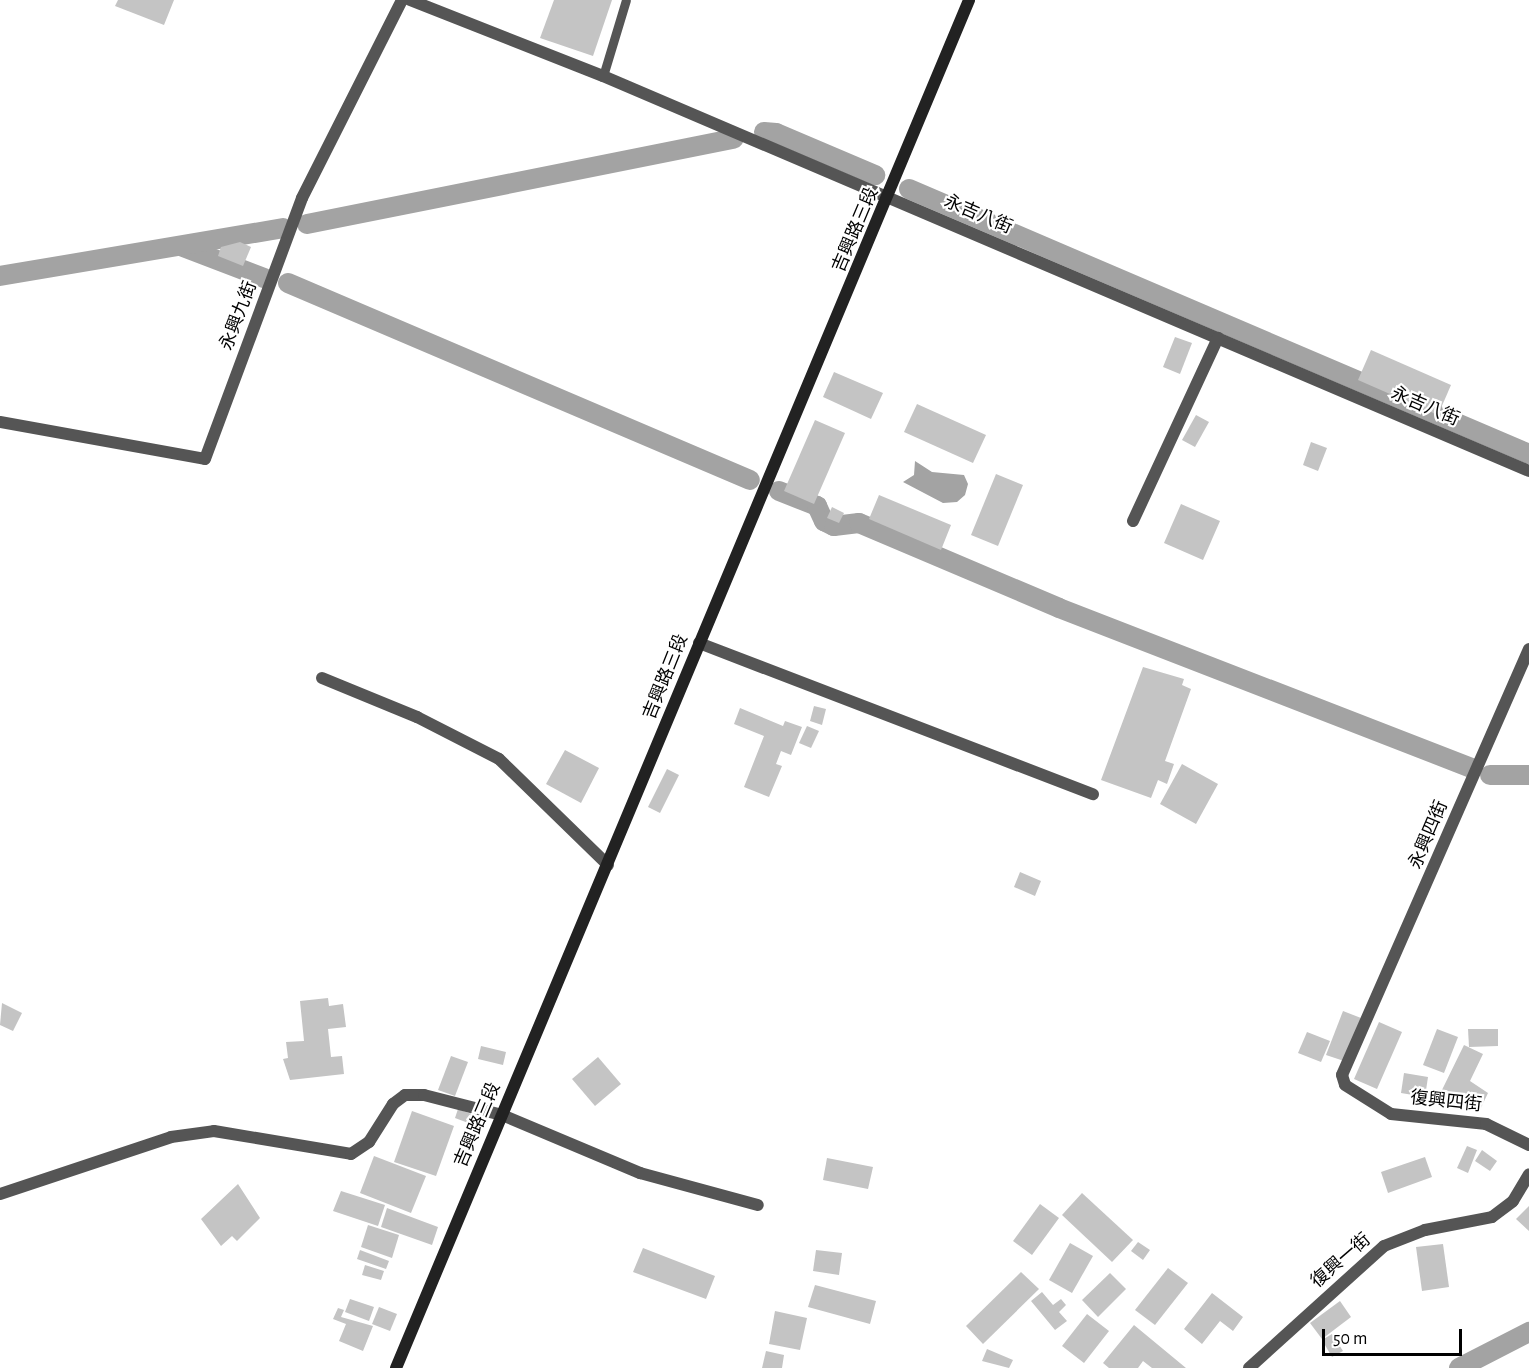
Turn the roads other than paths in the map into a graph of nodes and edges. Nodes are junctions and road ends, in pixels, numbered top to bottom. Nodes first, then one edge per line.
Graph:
1 (402, 0) edge
2 (410, 0) edge
3 (626, 0) edge
4 (969, 0) edge
5 (603, 76) junction
6 (890, 197) junction
7 (1218, 338) junction
8 (0, 422) edge
9 (1529, 471) edge
10 (1133, 521) dead end
11 (699, 643) junction
12 (1529, 649) edge
13 (322, 678) dead end
14 (1093, 794) dead end
15 (608, 865) junction
16 (1362, 1036) joint
17 (502, 1115) junction
18 (1529, 1145) edge
19 (1529, 1174) edge
20 (0, 1194) edge
21 (758, 1205) dead end
22 (396, 1368) edge
23 (1249, 1368) edge

1 - 8 street, 永興九街
2 - 5 street, 永吉八街
3 - 5 lane
4 - 6 street, 吉興路三段
5 - 6 street, 永吉八街
6 - 7 street, 永吉八街
6 - 11 street, 吉興路三段
7 - 9 street, 永吉八街
7 - 10 street
11 - 14 street
11 - 15 street, 吉興路三段
12 - 16 street, 永興四街
13 - 15 street
15 - 17 street, 吉興路三段
16 - 18 street, 復興四街
17 - 20 street
17 - 21 street
17 - 22 street, 吉興路三段
19 - 23 street, 復興一街

